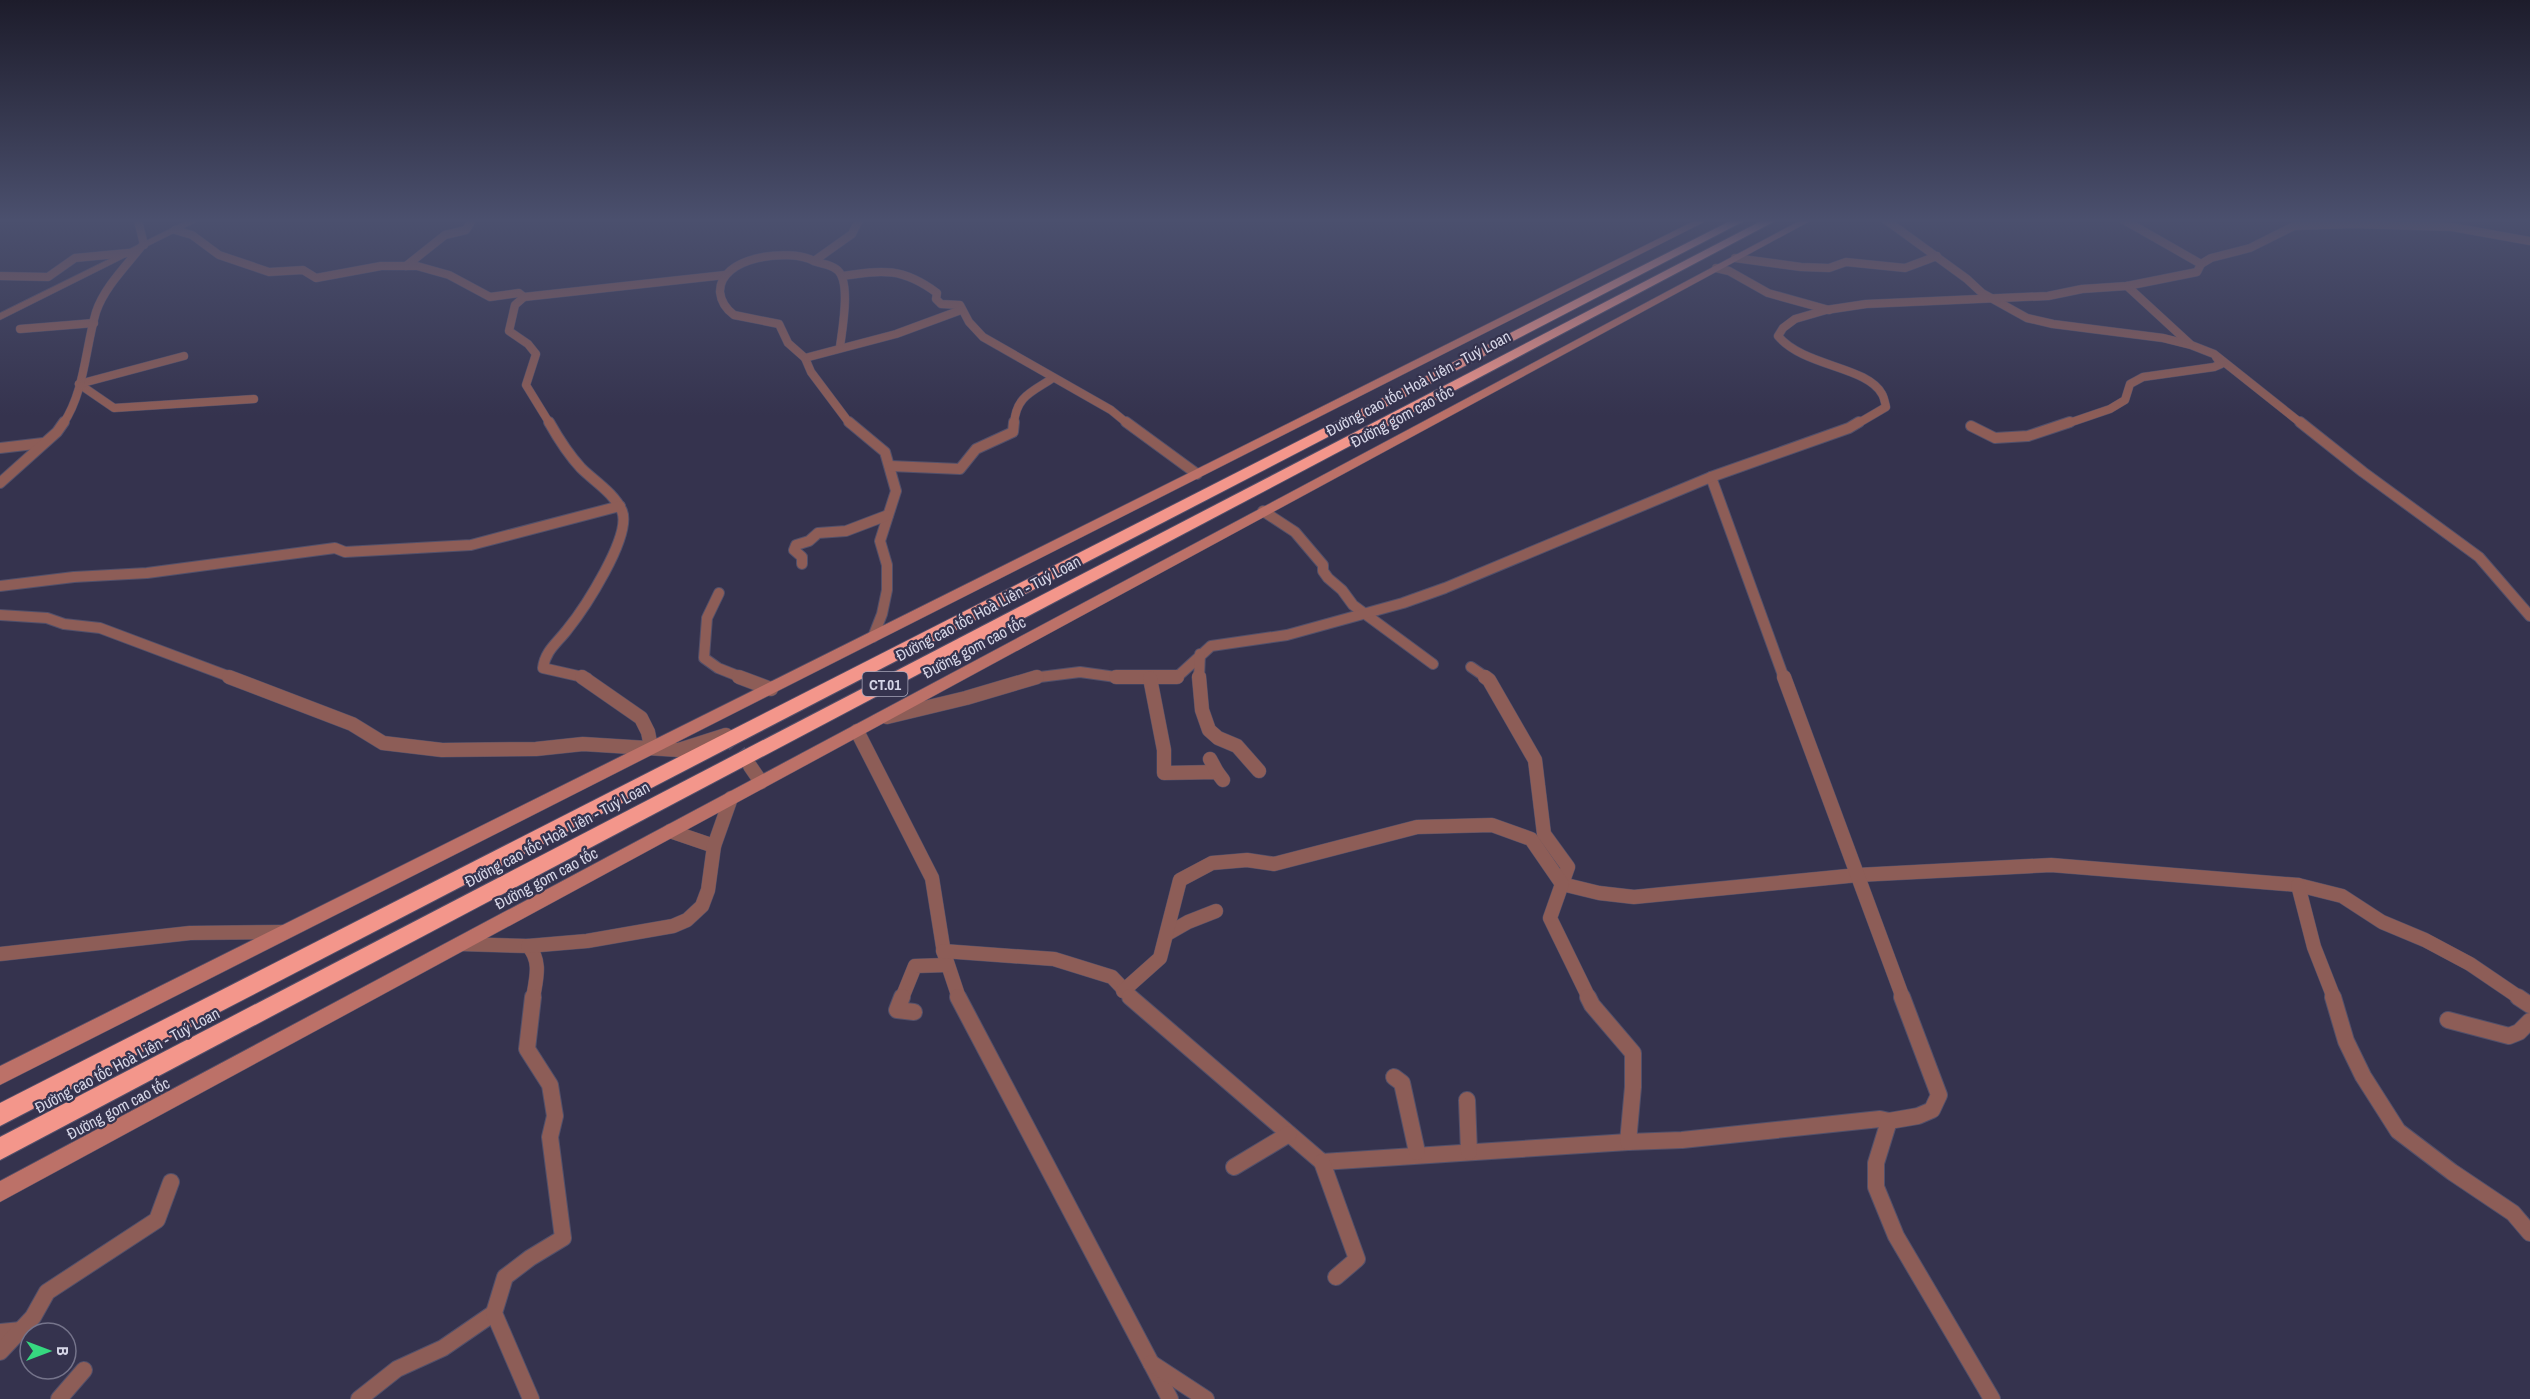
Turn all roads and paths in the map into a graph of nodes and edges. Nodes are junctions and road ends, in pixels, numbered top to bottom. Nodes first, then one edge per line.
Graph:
1 (63, 285) edge
2 (111, 285) edge
3 (467, 285) edge
4 (631, 285) edge
5 (722, 285) edge
6 (843, 285) edge
7 (929, 285) edge
8 (1573, 285) edge
9 (1613, 285) edge
10 (1647, 285) edge
11 (1684, 285) edge
12 (1754, 285) edge
13 (1973, 285) edge
14 (2131, 285) edge
15 (2127, 286) junction
16 (524, 297) junction
17 (1784, 297) junction
18 (1989, 298) junction
19 (961, 310) junction
20 (1830, 310) junction
21 (1804, 315) junction
22 (0, 317) edge
23 (94, 323) junction
24 (20, 329) dead end
25 (2191, 345) junction
26 (840, 347) junction
27 (2214, 354) junction
28 (184, 356) dead end
29 (805, 358) junction
30 (1053, 378) junction
31 (80, 384) junction
32 (254, 399) dead end
33 (1971, 426) dead end
34 (43, 444) junction
35 (0, 448) edge
36 (890, 466) junction
37 (1197, 474) junction
38 (1711, 477) junction
39 (0, 483) edge
40 (620, 506) junction
41 (1263, 511) junction
42 (888, 515) junction
43 (802, 564) dead end
44 (0, 586) edge
45 (719, 593) dead end
46 (2528, 611) edge
47 (1364, 613) junction
48 (0, 615) edge
49 (873, 638) junction
50 (1200, 654) junction
51 (1433, 664) dead end
52 (1472, 667) dead end
53 (1150, 678) junction
54 (771, 689) junction
55 (880, 718) junction
56 (856, 731) junction
57 (726, 735) dead end
58 (651, 747) junction
59 (1210, 759) dead end
60 (750, 766) tunnel mouth
61 (1259, 771) dead end
62 (761, 783) junction
63 (731, 798) junction
64 (670, 831) junction
65 (714, 846) junction
66 (1858, 875) junction
67 (1562, 884) junction
68 (2298, 885) junction
69 (1216, 911) dead end
70 (286, 932) junction
71 (1167, 934) junction
72 (461, 944) junction
73 (528, 946) junction
74 (0, 954) edge
75 (945, 958) junction
76 (1123, 991) junction
77 (2530, 1005) edge
78 (914, 1012) dead end
79 (2448, 1020) dead end
80 (2530, 1021) edge
81 (0, 1076) edge
82 (1395, 1077) dead end
83 (1467, 1100) dead end
84 (0, 1115) edge
85 (1889, 1121) junction
86 (1289, 1134) junction
87 (1628, 1142) junction
88 (0, 1149) edge
89 (1417, 1152) junction
90 (1469, 1152) junction
91 (1322, 1162) junction
92 (1234, 1167) dead end
93 (171, 1182) dead end
94 (0, 1192) edge
95 (2530, 1233) edge
96 (1336, 1277) dead end
97 (494, 1313) junction
98 (29, 1321) edge
99 (18, 1330) edge
100 (0, 1332) edge
101 (18, 1333) edge
102 (0, 1352) edge
103 (1150, 1362) junction
104 (84, 1370) dead end
105 (59, 1399) edge
106 (359, 1399) edge
107 (531, 1399) edge
108 (1170, 1399) edge
109 (1206, 1399) edge
110 (1992, 1399) edge

1 - 22 street
2 - 23 street
3 - 16 street
4 - 16 street
5 - 29 street
6 - 26 street
7 - 19 street
8 - 37 main road
9 - 84 highway, Đường cao tốc Hoà Liên - Tuý Loan / CT.01
10 - 88 highway, Đường cao tốc Hoà Liên - Tuý Loan / CT.01
11 - 41 main road, Đường gom cao tốc
12 - 17 street
13 - 18 street
14 - 15 street
15 - 18 street
15 - 25 street
16 - 40 street
17 - 20 street
17 - 21 street
18 - 20 street
18 - 25 street
19 - 26 street
19 - 30 street
20 - 21 street
21 - 38 street
23 - 24 street
23 - 31 street
25 - 27 street
26 - 29 street
27 - 33 street
27 - 46 street
28 - 31 street
29 - 36 street
30 - 36 street
30 - 37 street
31 - 32 street
31 - 34 street
34 - 35 street
34 - 39 street
36 - 42 street
37 - 49 main road
38 - 47 street
38 - 66 street
40 - 44 street
40 - 58 street
41 - 47 street
41 - 55 main road, Đường gom cao tốc
42 - 43 street
42 - 49 street
45 - 54 street
47 - 50 street
47 - 51 street
48 - 58 street
49 - 54 main road
50 - 53 street
50 - 61 street
52 - 67 street
53 - 55 street
53 - 59 street
54 - 58 main road
55 - 56 main road, Đường gom cao tốc
56 - 62 main road, Đường gom cao tốc
56 - 75 street
57 - 58 street
58 - 70 main road
60 - 62 street
62 - 63 main road, Đường gom cao tốc
63 - 64 main road, Đường gom cao tốc
63 - 65 street
64 - 65 street
64 - 72 main road, Đường gom cao tốc
65 - 73 street
66 - 67 street
66 - 68 street
66 - 85 street
67 - 71 street
67 - 87 street
68 - 77 street
68 - 95 street
69 - 71 street
70 - 74 street
70 - 81 main road
71 - 76 street
72 - 73 street
72 - 94 main road, Đường gom cao tốc
73 - 97 street
75 - 76 street
75 - 78 street
75 - 103 street
76 - 86 street
79 - 80 street
82 - 89 street
83 - 90 street
85 - 87 street
85 - 110 street
86 - 91 street
86 - 92 street
87 - 90 street
89 - 90 street
89 - 91 street
91 - 96 street
93 - 98 street
97 - 106 street
97 - 107 street
99 - 100 street
101 - 102 street
103 - 108 street
103 - 109 street
104 - 105 street

